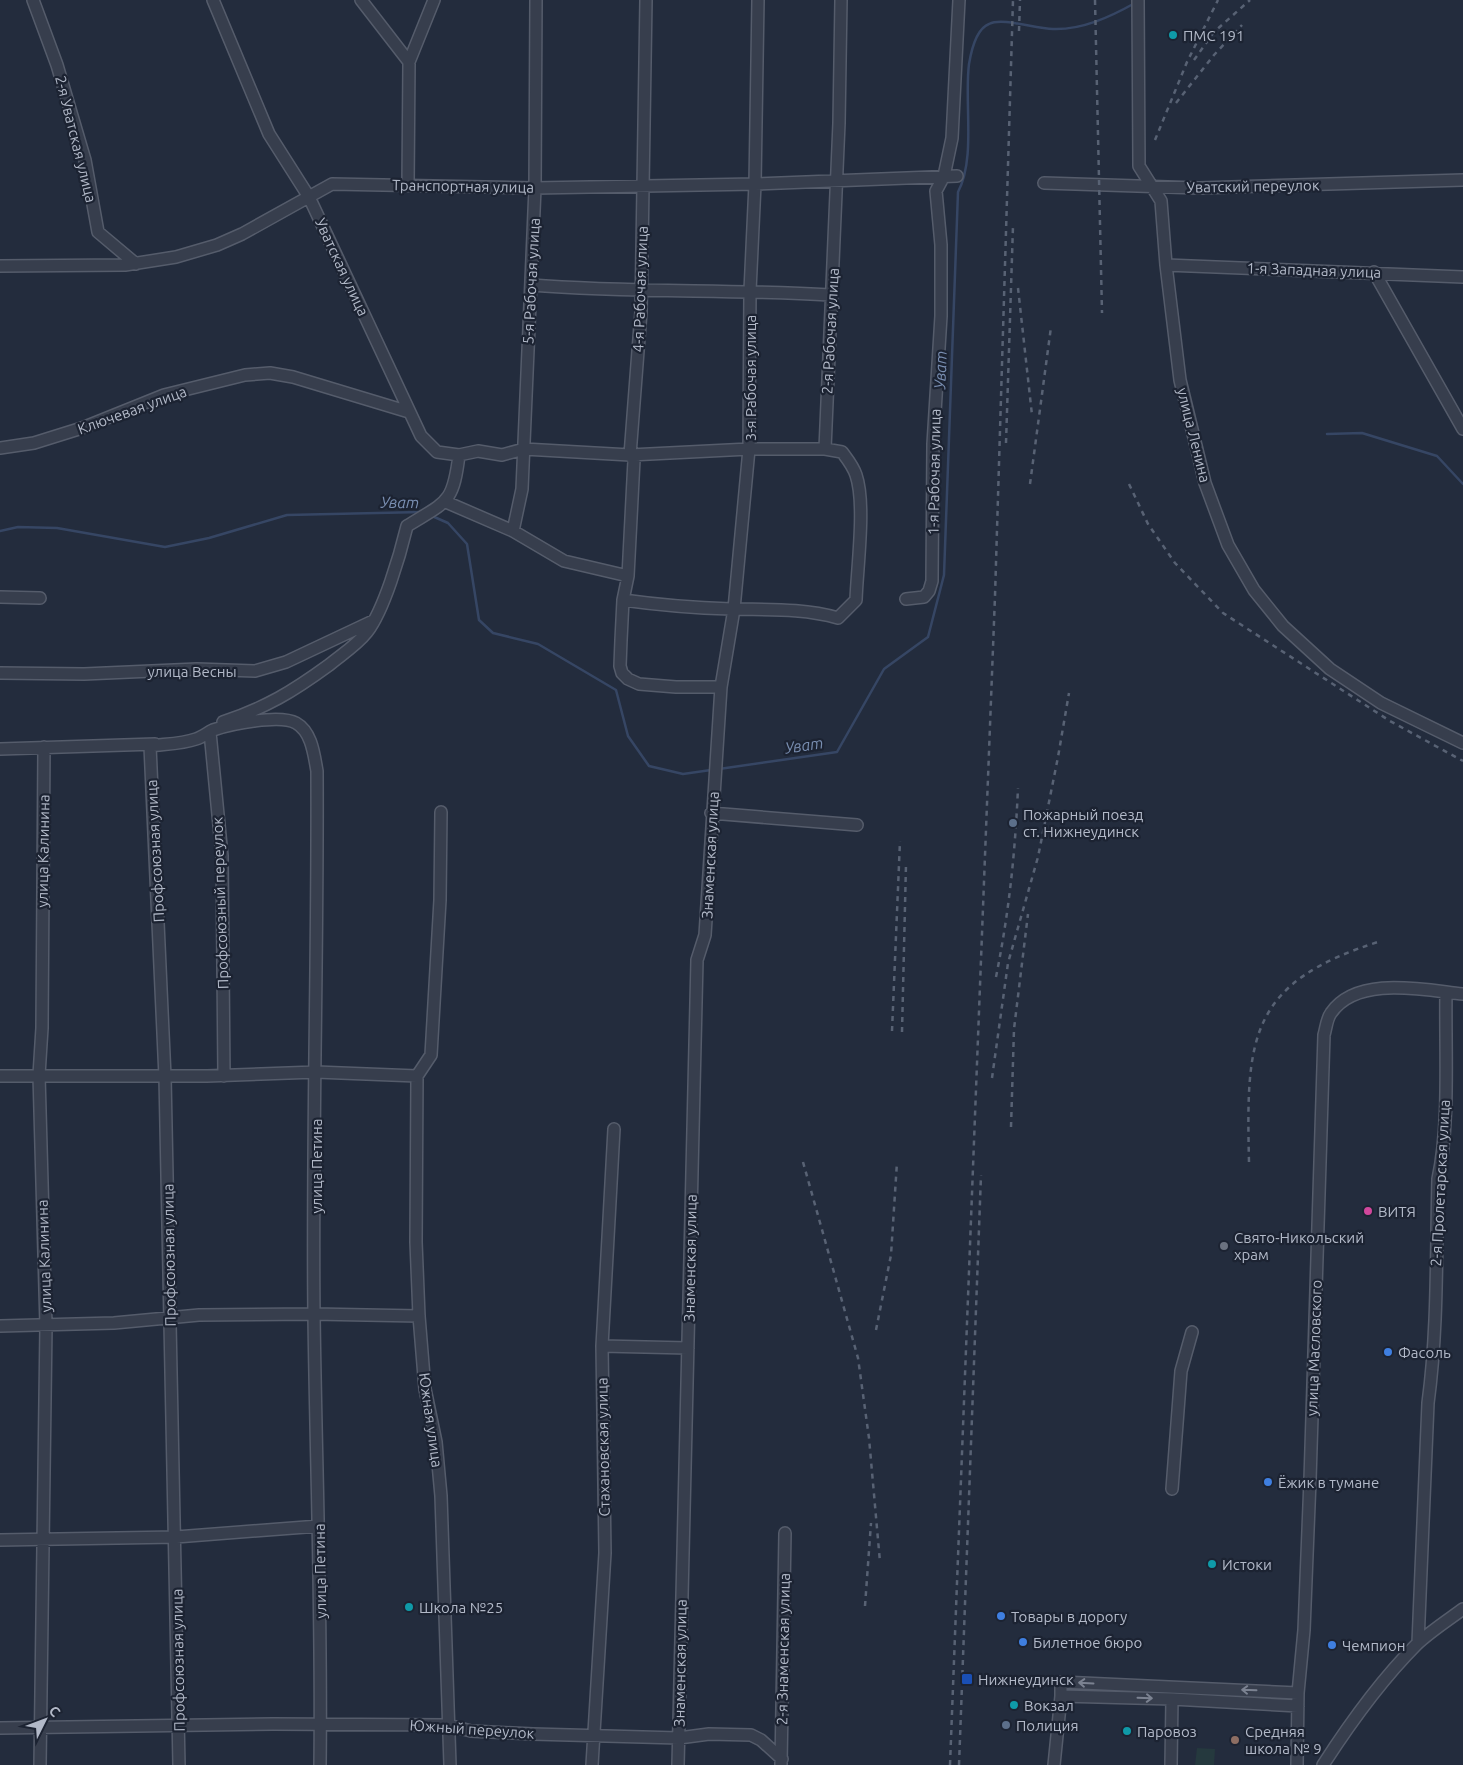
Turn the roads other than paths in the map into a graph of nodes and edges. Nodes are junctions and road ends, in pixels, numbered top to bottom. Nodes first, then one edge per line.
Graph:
1 (33, 0) edge
2 (212, 0) edge
3 (361, 0) edge
4 (434, 0) edge
5 (536, 0) edge
6 (646, 0) edge
7 (758, 0) edge
8 (841, 0) edge
9 (959, 0) edge
10 (1138, 0) edge
11 (410, 62) junction
12 (944, 176) junction
13 (957, 176) dead end
14 (837, 179) junction
15 (1463, 180) edge
16 (1044, 183) dead end
17 (755, 184) junction
18 (408, 185) junction
19 (643, 185) junction
20 (535, 188) junction
21 (1152, 188) junction
22 (309, 197) junction
23 (136, 264) junction
24 (1166, 265) junction
25 (0, 266) edge
26 (1374, 272) junction
27 (1463, 277) edge
28 (531, 285) junction
29 (642, 290) junction
30 (750, 290) junction
31 (830, 295) junction
32 (410, 412) junction
33 (1463, 429) edge
34 (0, 448) edge
35 (749, 449) junction
36 (825, 449) junction
37 (524, 450) junction
38 (459, 455) junction
39 (630, 455) junction
40 (446, 502) junction
41 (513, 531) junction
42 (628, 576) junction
43 (0, 597) edge
44 (40, 598) dead end
45 (906, 598) dead end
46 (624, 600) junction
47 (734, 609) junction
48 (373, 621) junction
49 (0, 673) edge
50 (721, 687) junction
51 (210, 732) junction
52 (1463, 743) edge
53 (150, 746) junction
54 (44, 747) junction
55 (0, 749) edge
56 (717, 753) joint
57 (441, 812) dead end
58 (711, 813) junction
59 (857, 825) dead end
60 (1446, 992) junction
61 (1463, 994) edge
62 (316, 1072) junction
63 (0, 1076) edge
64 (39, 1076) junction
65 (224, 1076) junction
66 (417, 1076) junction
67 (165, 1077) junction
68 (614, 1129) dead end
69 (314, 1314) junction
70 (419, 1316) junction
71 (170, 1317) junction
72 (0, 1326) edge
73 (46, 1326) junction
74 (1192, 1332) dead end
75 (602, 1346) junction
76 (688, 1348) junction
77 (1172, 1490) dead end
78 (319, 1526) junction
79 (785, 1533) dead end
80 (176, 1537) junction
81 (41, 1539) junction
82 (0, 1540) edge
83 (1463, 1609) edge
84 (1418, 1643) junction
85 (1298, 1693) junction
86 (1061, 1696) junction
87 (1172, 1699) junction
88 (1298, 1706) junction
89 (321, 1724) junction
90 (179, 1725) junction
91 (448, 1725) junction
92 (0, 1728) edge
93 (40, 1728) junction
94 (593, 1735) junction
95 (679, 1738) junction
96 (782, 1762) edge
97 (40, 1765) edge
98 (179, 1765) edge
99 (320, 1765) edge
100 (450, 1765) edge
101 (592, 1765) edge
102 (678, 1765) edge
103 (1054, 1765) edge
104 (1170, 1765) edge
105 (1297, 1765) edge
106 (1323, 1765) edge

1 - 23 street, 2-я Уватская улица
2 - 22 street, Уватская улица
3 - 11 street
4 - 11 street
5 - 20 street, 5-я Рабочая улица
6 - 19 street, 4-я Рабочая улица
7 - 17 street, 3-я Рабочая улица
8 - 14 street, 2-я Рабочая улица
9 - 12 street, 1-я Рабочая улица
10 - 21 street, улица Ленина
11 - 18 street
12 - 13 street, Транспортная улица
12 - 14 street, Транспортная улица
12 - 45 street, 1-я Рабочая улица
14 - 17 street, Транспортная улица
14 - 31 street, 2-я Рабочая улица
15 - 21 street, Уватский переулок
16 - 21 street, Уватский переулок
17 - 19 street, Транспортная улица
17 - 30 street, 3-я Рабочая улица
18 - 20 street, Транспортная улица
18 - 22 street, Транспортная улица
19 - 20 street, Транспортная улица
19 - 29 street, 4-я Рабочая улица
20 - 28 street, 5-я Рабочая улица
21 - 24 street, улица Ленина
22 - 23 street, Транспортная улица
22 - 32 street, Уватская улица
23 - 25 street, Транспортная улица
24 - 26 street, 1-я Западная улица
24 - 52 street, улица Ленина
26 - 27 street, 1-я Западная улица
26 - 33 street
28 - 29 street
28 - 37 street, 5-я Рабочая улица
29 - 30 street
29 - 39 street, 4-я Рабочая улица
30 - 31 street
30 - 35 street, 3-я Рабочая улица
31 - 36 street, 2-я Рабочая улица
32 - 34 street, Ключевая улица
32 - 38 street, Уватская улица
35 - 36 street, Уватская улица
35 - 39 street, Уватская улица
35 - 47 street, 3-я Рабочая улица
36 - 47 street
37 - 38 street, Уватская улица
37 - 39 street, Уватская улица
37 - 41 street, 5-я Рабочая улица
38 - 40 street
39 - 42 street, 4-я Рабочая улица
40 - 41 street
40 - 48 street
41 - 42 street
42 - 46 street, 4-я Рабочая улица
43 - 44 street
46 - 47 street
46 - 50 street, 4-я Рабочая улица
47 - 50 street, 3-я Рабочая улица
48 - 49 street, улица Весны
48 - 53 street
50 - 56 street, 3-я Рабочая улица
51 - 53 street, улица Петина
51 - 62 street, улица Петина
51 - 65 street, Профсоюзный переулок
53 - 54 street
53 - 67 street, Профсоюзная улица
54 - 55 street
54 - 64 street, улица Калинина
56 - 58 street, Знаменская улица
57 - 66 street
58 - 59 street
58 - 76 street, Знаменская улица
60 - 61 street, улица Масловского
60 - 84 street, 2-я Пролетарская улица
60 - 85 street, улица Масловского
62 - 65 street
62 - 66 street
62 - 69 street, улица Петина
63 - 64 street
64 - 67 street
64 - 73 street, улица Калинина
65 - 67 street
66 - 70 street, Южная улица
67 - 71 street, Профсоюзная улица
68 - 75 street, Стахановская улица
69 - 70 street
69 - 71 street
69 - 78 street, улица Петина
70 - 91 street, Южная улица
71 - 73 street
71 - 80 street, Профсоюзная улица
72 - 73 street
73 - 81 street, улица Калинина
74 - 77 street
75 - 76 street
75 - 94 street, Стахановская улица
76 - 95 street, Знаменская улица
78 - 80 street
78 - 89 street, улица Петина
79 - 96 street, 2-я Знаменская улица
80 - 81 street
80 - 90 street, Профсоюзная улица
81 - 82 street
81 - 93 street, улица Калинина
83 - 84 street
84 - 106 street
85 -> 86 street
85 - 88 street, улица Масловского
86 -> 87 street
86 - 103 street
87 - 88 street
87 - 104 street
88 - 105 street, улица Масловского
89 - 90 street, Южный переулок
89 - 91 street, Южный переулок
89 - 99 street, улица Петина
90 - 93 street, Южный переулок
90 - 98 street, Профсоюзная улица
91 - 94 street, Южный переулок
91 - 100 street, Южная улица
92 - 93 street, Южный переулок
93 - 97 street, улица Калинина
94 - 95 street, Южный переулок
94 - 101 street, Стахановская улица
95 - 96 street, Южный переулок
95 - 102 street, Знаменская улица

